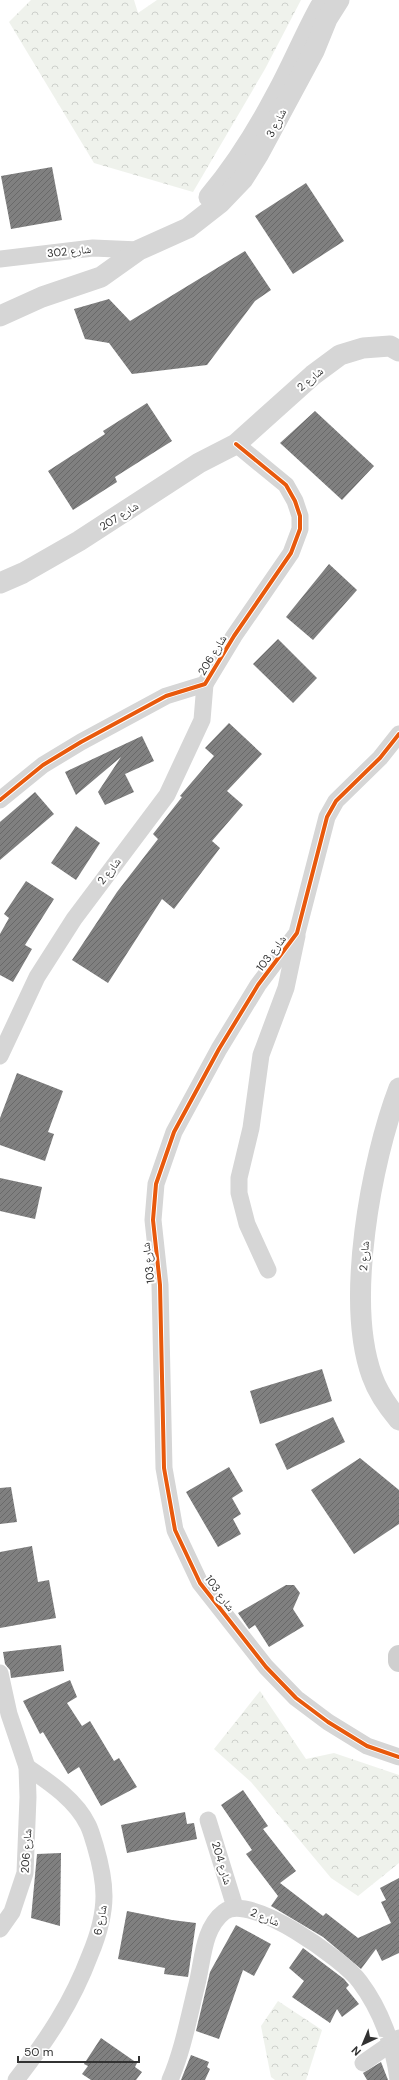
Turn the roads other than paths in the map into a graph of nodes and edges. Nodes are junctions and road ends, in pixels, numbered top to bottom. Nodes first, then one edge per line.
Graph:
1 (325, 0) edge
2 (339, 0) edge
3 (188, 228) junction
4 (139, 250) junction
5 (0, 259) edge
6 (0, 316) edge
7 (399, 351) edge
8 (236, 444) junction
9 (0, 583) edge
10 (205, 684) junction
11 (399, 734) edge
12 (0, 800) edge
13 (298, 933) junction
14 (0, 1056) edge
15 (399, 1088) edge
16 (268, 1270) dead end
17 (399, 1420) edge
18 (399, 1656) edge
19 (399, 1661) edge
20 (0, 1672) edge
21 (399, 1757) edge
22 (27, 1767) junction
23 (208, 1820) dead end
24 (235, 1907) junction
25 (0, 1929) edge
26 (395, 2040) edge
27 (363, 2063) dead end
28 (16, 2080) edge
29 (170, 2080) edge
30 (398, 2080) edge

1 - 3 street, شارع 3
2 - 3 street, شارع 3
3 - 4 street, شارع 3
4 - 5 street, شارع 302
4 - 6 street, شارع 3
7 - 8 street, شارع 2
8 - 9 street, شارع 207
8 - 10 street, شارع 206
10 - 12 street, شارع 206
10 - 14 street, شارع 2
11 - 13 street, شارع 103
13 - 16 street
13 - 21 street, شارع 103
15 - 17 street, شارع 2
18 - 19 main road
20 - 22 street
22 - 25 street, شارع 206
22 - 28 street, شارع 6
23 - 24 street, شارع 204
24 - 26 street, شارع 2
24 - 29 street
26 - 27 street
26 - 30 street, شارع 2

